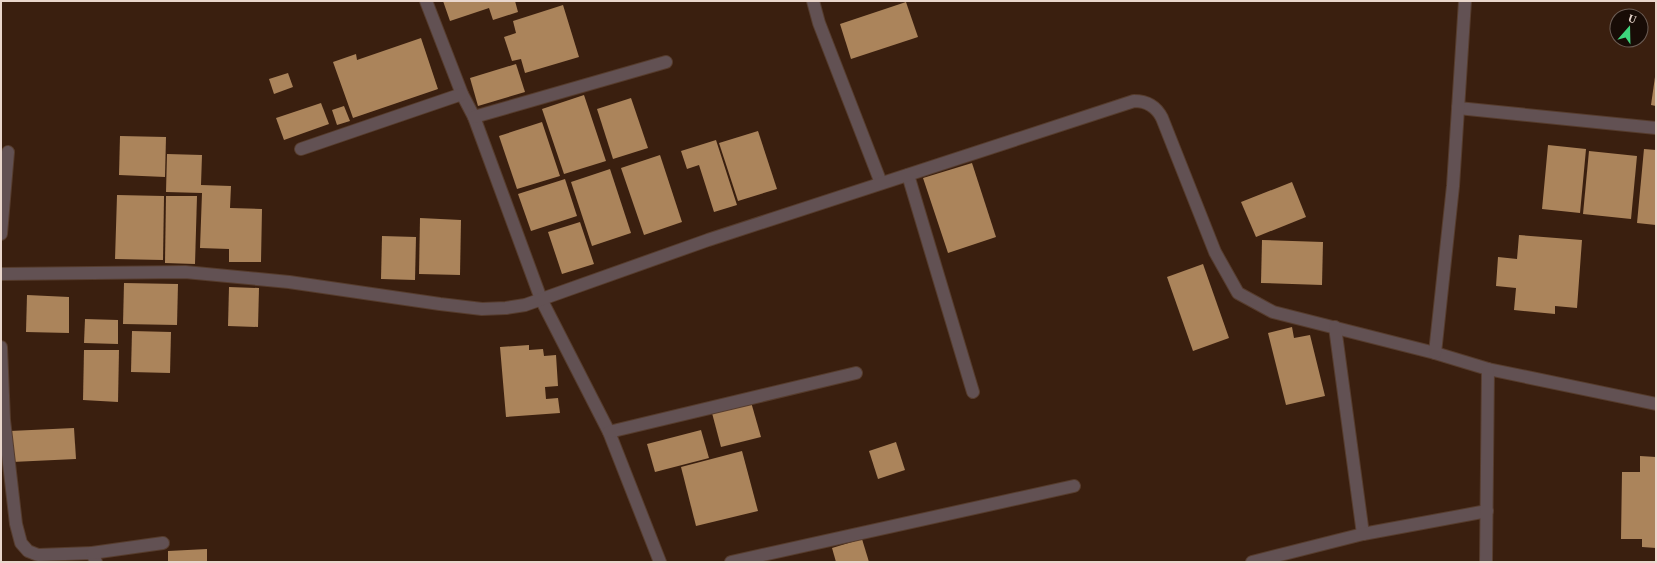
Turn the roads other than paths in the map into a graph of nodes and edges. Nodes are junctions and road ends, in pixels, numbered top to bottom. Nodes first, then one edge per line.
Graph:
1 (426, 1) edge
2 (813, 1) edge
3 (1466, 1) edge
4 (666, 62) dead end
5 (462, 94) junction
6 (1458, 108) junction
7 (474, 117) junction
8 (1656, 128) edge
9 (302, 149) dead end
10 (8, 152) dead end
11 (908, 175) junction
12 (881, 182) junction
13 (1, 234) edge
14 (1, 274) edge
15 (541, 299) junction
16 (1335, 327) junction
17 (1, 347) edge
18 (1435, 353) junction
19 (1488, 369) junction
20 (856, 373) dead end
21 (973, 392) dead end
22 (1656, 404) edge
23 (609, 432) junction
24 (1074, 486) dead end
25 (1487, 511) junction
26 (1363, 534) junction
27 (163, 543) dead end
28 (94, 558) edge
29 (660, 562) edge
30 (731, 562) edge
31 (1252, 562) edge
32 (1486, 562) edge

1 - 5 street
2 - 12 street
3 - 6 street
4 - 7 street
5 - 7 street
5 - 9 street
6 - 8 street
6 - 18 street
7 - 15 street
10 - 13 street
11 - 12 street
11 - 16 street
11 - 21 street
12 - 15 street
14 - 15 street
15 - 23 street
16 - 18 street
16 - 26 street
17 - 28 street
18 - 19 street
19 - 22 street
19 - 25 street
20 - 23 street
23 - 29 street
24 - 30 street
25 - 26 street
25 - 32 street
26 - 31 street
27 - 28 street

